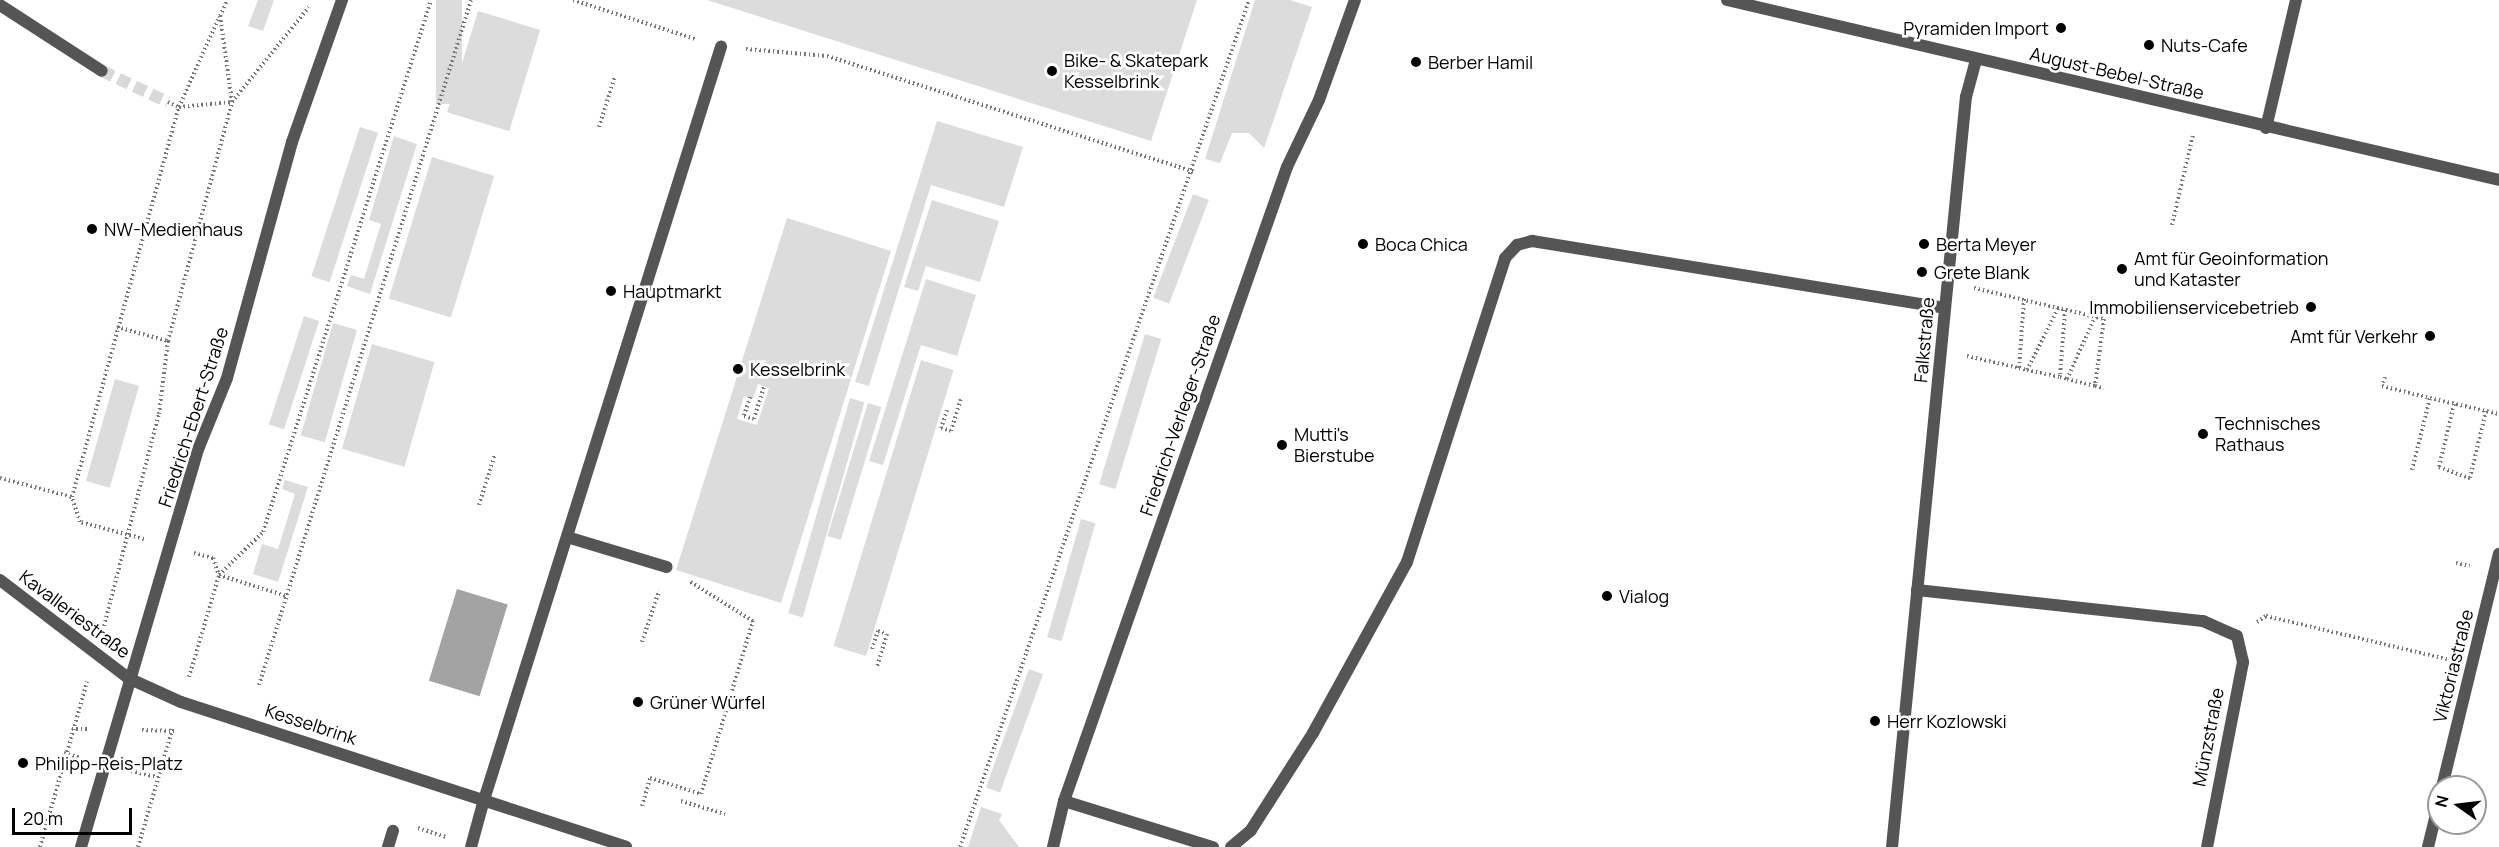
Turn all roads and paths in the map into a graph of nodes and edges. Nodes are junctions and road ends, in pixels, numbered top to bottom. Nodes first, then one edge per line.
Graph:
1 (227, 0) edge
2 (315, 0) edge
3 (342, 0) edge
4 (431, 0) edge
5 (471, 0) edge
6 (573, 0) edge
7 (1249, 0) edge
8 (1355, 0) edge
9 (1727, 0) edge
10 (2296, 0) edge
11 (0, 5) edge
12 (220, 16) junction
13 (721, 47) junction
14 (1976, 58) junction
15 (102, 71) tunnel mouth
16 (615, 76) dead end
17 (168, 102) tunnel mouth
18 (232, 102) junction
19 (179, 107) junction
20 (2198, 111) junction
21 (599, 127) dead end
22 (2266, 128) junction
23 (1194, 172) junction
24 (2499, 180) edge
25 (2172, 225) dead end
26 (1947, 285) junction
27 (2024, 299) junction
28 (1945, 308) junction
29 (2058, 308) junction
30 (2065, 310) junction
31 (2095, 317) junction
32 (117, 327) junction
33 (168, 341) junction
34 (1977, 357) dead end
35 (2019, 368) junction
36 (2027, 370) junction
37 (2060, 377) junction
38 (2385, 377) dead end
39 (2067, 379) junction
40 (764, 386) dead end
41 (2095, 386) junction
42 (2104, 388) dead end
43 (750, 398) dead end
44 (961, 398) dead end
45 (2430, 398) junction
46 (2454, 404) junction
47 (947, 410) dead end
48 (2486, 411) junction
49 (2499, 414) edge
50 (495, 454) dead end
51 (2412, 470) dead end
52 (0, 478) edge
53 (72, 497) junction
54 (479, 505) dead end
55 (128, 535) junction
56 (567, 537) junction
57 (2499, 556) edge
58 (2456, 563) dead end
59 (2468, 566) dead end
60 (667, 567) joint
61 (219, 575) junction
62 (0, 580) edge
63 (1917, 590) junction
64 (286, 596) junction
65 (657, 598) dead end
66 (2237, 636) junction
67 (642, 642) dead end
68 (872, 649) dead end
69 (97, 652) junction
70 (193, 663) dead end
71 (2471, 665) junction
72 (877, 667) dead end
73 (128, 678) junction
74 (259, 685) dead end
75 (698, 698) dead end
76 (727, 707) junction
77 (2445, 775) edge
78 (156, 777) dead end
79 (681, 801) dead end
80 (1064, 801) junction
81 (483, 802) junction
82 (642, 806) dead end
83 (725, 814) dead end
84 (393, 831) joint
85 (40, 847) edge
86 (81, 847) edge
87 (138, 847) edge
88 (388, 847) edge
89 (453, 847) edge
90 (471, 847) edge
91 (626, 847) edge
92 (960, 847) edge
93 (1053, 847) edge
94 (1213, 847) edge
95 (1231, 847) edge
96 (1892, 847) edge
97 (2207, 847) edge

1 - 12 path
2 - 18 path
3 - 73 street, Friedrich-Ebert-Straße
4 - 61 path
5 - 64 path
6 - 13 path
7 - 23 path
8 - 80 street, Friedrich-Verleger-Straße
9 - 14 street, August-Bebel-Straße
10 - 22 street
11 - 15 street
12 - 18 path
12 - 19 path
13 - 23 path
13 - 56 street
14 - 20 street, August-Bebel-Straße
14 - 26 street, Falkstraße
16 - 21 path
17 - 19 path
18 - 19 path
18 - 33 path
19 - 32 path
20 - 22 street, August-Bebel-Straße
20 - 25 path
22 - 24 street, August-Bebel-Straße
23 - 92 path
26 - 27 path
26 - 28 street, Falkstraße
27 - 29 path
27 - 35 path
28 - 63 street, Falkstraße
28 - 95 street
29 - 30 path
29 - 36 path
30 - 31 path
30 - 37 path
31 - 39 path
31 - 41 path
32 - 33 path
32 - 53 path
33 - 55 path
34 - 35 path
35 - 36 path
36 - 37 path
37 - 39 path
38 - 45 path
39 - 41 path
40 - 43 path
41 - 42 path
44 - 47 path
45 - 46 path
45 - 51 path
46 - 48 path
46 - 48 path
48 - 49 path
50 - 54 path
52 - 53 path
53 - 55 path
55 - 69 path
56 - 60 street
56 - 81 street
57 - 71 street, Viktoriastraße
58 - 59 path
60 - 76 path
61 - 64 path
61 - 70 path
62 - 69 street, Kavalleriestraße
63 - 66 street
63 - 96 street, Falkstraße
64 - 74 path
65 - 67 path
66 - 71 path
66 - 97 street, Münzstraße
68 - 72 path
69 - 73 street, Kavalleriestraße
69 - 85 path
71 - 77 street, Viktoriastraße
73 - 81 street, Kesselbrink
73 - 86 street, Friedrich-Ebert-Straße
75 - 76 path
76 - 82 path
78 - 87 path
79 - 83 path
80 - 93 street, Friedrich-Verleger-Straße
80 - 94 street
81 - 90 street
81 - 91 street, Kesselbrink
84 - 88 street
84 - 89 path

